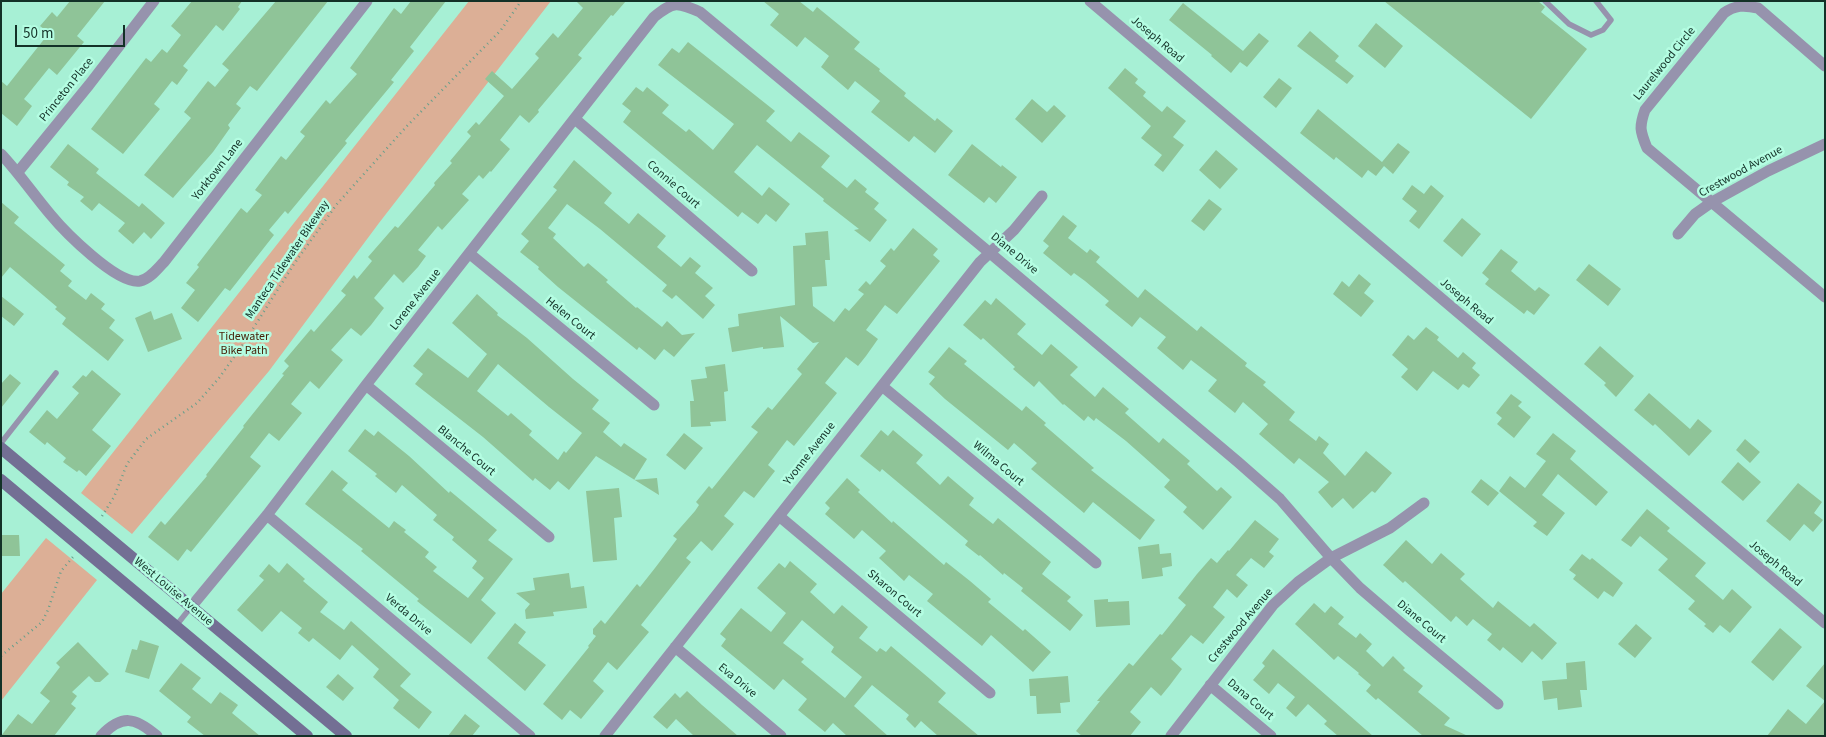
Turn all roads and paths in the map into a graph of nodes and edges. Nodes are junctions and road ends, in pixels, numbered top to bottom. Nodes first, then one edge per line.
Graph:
1 (154, 1) edge
2 (367, 1) edge
3 (522, 1) edge
4 (1090, 1) edge
5 (1545, 1) edge
6 (1596, 1) edge
7 (661, 12) joint
8 (1825, 66) edge
9 (575, 119) junction
10 (1825, 144) edge
11 (1, 154) edge
12 (18, 172) junction
13 (1042, 196) dead end
14 (1712, 202) junction
15 (1678, 234) dead end
16 (990, 253) junction
17 (470, 254) junction
18 (752, 271) dead end
19 (1825, 298) edge
20 (56, 373) dead end
21 (366, 385) junction
22 (882, 386) junction
23 (654, 405) dead end
24 (1, 443) edge
25 (1, 448) edge
26 (1, 480) edge
27 (1424, 504) dead end
28 (267, 515) junction
29 (779, 516) junction
30 (97, 528) junction
31 (548, 537) dead end
32 (79, 547) junction
33 (1331, 558) junction
34 (1096, 563) dead end
35 (191, 607) junction
36 (1825, 623) edge
37 (175, 626) junction
38 (675, 648) junction
39 (1, 656) edge
40 (1210, 685) junction
41 (990, 693) dead end
42 (1498, 704) dead end
43 (101, 736) edge
44 (157, 736) edge
45 (307, 736) edge
46 (346, 736) edge
47 (530, 736) edge
48 (605, 736) edge
49 (780, 736) edge
50 (1171, 736) edge
51 (1272, 736) edge

1 - 12 street, Princeton Place
2 - 12 street, Yorktown Lane
3 - 30 path, Manteca Tidewater Bikeway
4 - 36 street, Joseph Road
5 - 6 lane
7 - 9 street, Lorene Avenue
7 - 16 street, Diane Drive
8 - 14 street, Laurelwood Circle
9 - 17 street, Lorene Avenue
9 - 18 street, Connie Court
10 - 14 street, Crestwood Avenue
11 - 12 street, Yorktown Lane
13 - 16 street, Yvonne Avenue
14 - 15 street, Crestwood Avenue
14 - 19 street, Laurelwood Circle
16 - 22 street, Yvonne Avenue
16 - 33 street, Diane Drive
17 - 21 street, Lorene Avenue
17 - 23 street, Helen Court
20 - 24 lane
21 - 28 street, Lorene Avenue
21 - 31 street, Blanche Court
22 - 29 street, Yvonne Avenue
22 - 34 street, Wilma Court
25 - 30 main road, West Louise Avenue
26 - 32 main road, West Louise Avenue
27 - 33 street, Crestwood Avenue
28 - 35 street, Lorene Avenue
28 - 47 street, Verda Drive
29 - 38 street, Yvonne Avenue
29 - 41 street, Sharon Court
30 - 35 main road, West Louise Avenue
32 - 37 main road, West Louise Avenue
32 - 39 path
33 - 40 street, Crestwood Avenue
33 - 42 street, Diane Court
35 - 37 lane
35 - 46 main road, West Louise Avenue
37 - 45 main road, West Louise Avenue
38 - 48 street, Yvonne Avenue
38 - 49 street, Eva Drive
40 - 50 street, Crestwood Avenue
40 - 51 street, Dana Court
43 - 44 street

